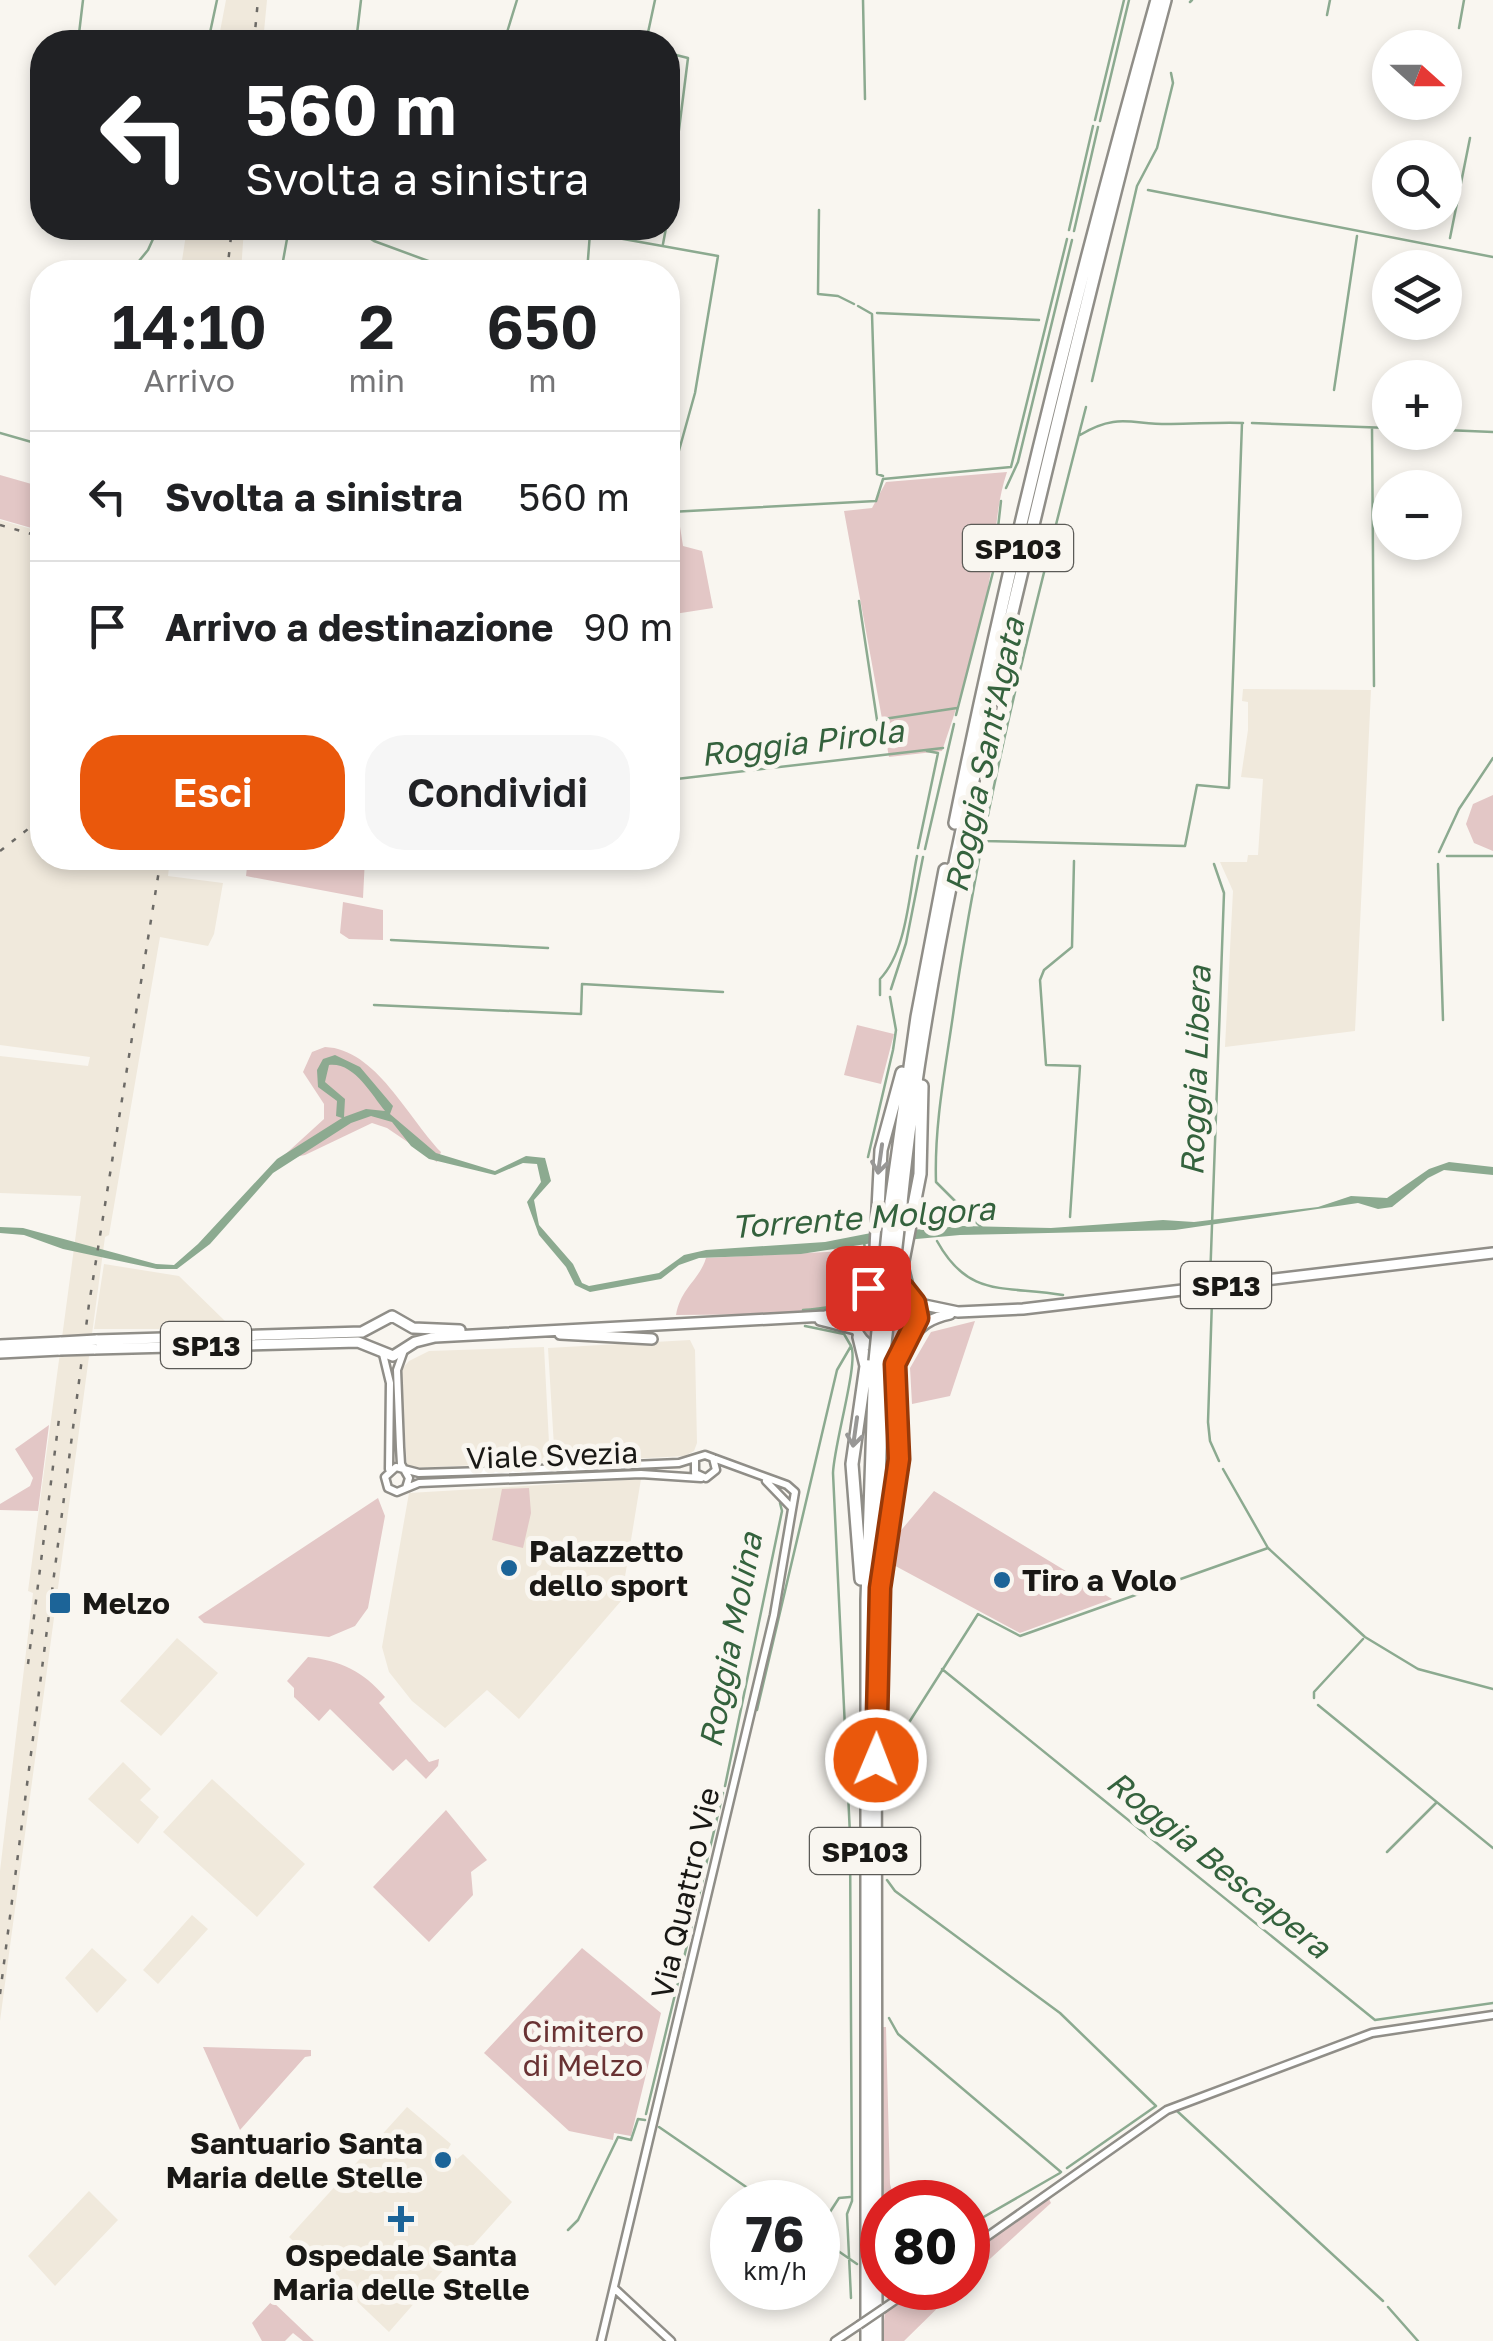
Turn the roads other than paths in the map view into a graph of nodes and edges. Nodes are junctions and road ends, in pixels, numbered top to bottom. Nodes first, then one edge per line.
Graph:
1 (1153, 0) edge
2 (1168, 0) edge
3 (1114, 172) junction
4 (939, 924) junction
5 (1493, 1253) edge
6 (859, 1297) junction
7 (912, 1298) junction
8 (958, 1312) junction
9 (807, 1318) junction
10 (376, 1324) junction
11 (408, 1326) junction
12 (548, 1330) junction
13 (915, 1330) junction
14 (857, 1332) junction
15 (652, 1339) dead end
16 (906, 1342) junction
17 (0, 1345) edge
18 (95, 1345) junction
19 (405, 1351) junction
20 (380, 1352) junction
21 (0, 1353) edge
22 (879, 1361) junction
23 (709, 1456) junction
24 (696, 1459) junction
25 (389, 1470) junction
26 (405, 1470) junction
27 (743, 1470) junction
28 (711, 1476) junction
29 (701, 1478) junction
30 (405, 1488) junction
31 (876, 1721) junction
32 (865, 1833) junction
33 (1493, 2015) edge
34 (990, 2235) edge
35 (613, 2287) junction
36 (881, 2310) edge
37 (602, 2341) edge
38 (671, 2341) edge
39 (835, 2341) edge
40 (867, 2341) edge
41 (876, 2341) edge

1 - 3 highway, SP103
2 - 3 highway, SP103
3 - 4 highway, SP103
4 -> 6 highway, SP103
4 - 7 highway, SP103
4 - 22 highway, SP103, bridge
5 - 8 main road, SP13
6 - 7 main road, SP13
6 - 9 main road, SP13
6 - 14 main road
7 - 8 main road, SP13
7 - 13 main road
8 - 13 main road, SP13
9 - 12 main road, SP13
9 - 14 main road, SP13
10 - 11 main road, SP13
10 - 18 main road, SP13
10 - 20 main road
11 - 12 main road, SP13
11 - 19 main road
12 - 15 main road
12 - 19 main road, SP13
13 - 16 main road
14 - 16 main road, SP13
14 -> 32 highway, SP103
16 - 31 highway, SP103
17 - 18 main road, SP13, bridge
18 - 20 main road, SP13
18 - 21 main road, SP13, bridge
19 - 20 main road, SP13
19 - 26 street
20 - 25 street
22 - 31 highway, SP103
22 - 32 highway, SP103
23 - 24 street, Viale Svezia
23 - 27 street
23 - 28 street
24 - 26 street, Viale Svezia
24 - 29 street
25 - 26 street
25 - 30 street
26 - 30 street
27 - 28 street, Viale Svezia
27 - 35 street, Via Quattro Vie
28 - 29 street, Viale Svezia
29 - 30 street, Viale Svezia
31 - 41 highway, SP103
32 - 40 highway, SP103
33 - 34 street
35 - 37 street, Via Quattro Vie
35 - 38 street
36 - 39 street, bridge

